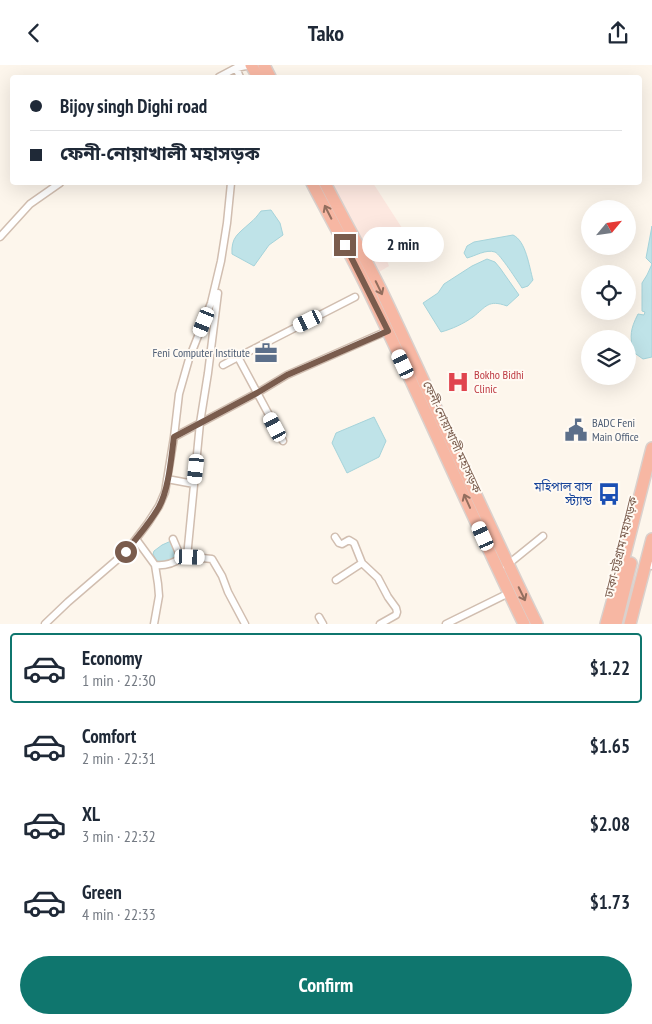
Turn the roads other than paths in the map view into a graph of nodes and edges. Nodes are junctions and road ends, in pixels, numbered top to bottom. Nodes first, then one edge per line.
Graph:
1 (251, 65) edge
2 (236, 67) junction
3 (222, 75) edge
4 (239, 75) edge
5 (57, 185) edge
6 (231, 185) edge
7 (313, 185) edge
8 (326, 185) edge
9 (0, 237) edge
10 (220, 282) dead end
11 (355, 297) dead end
12 (388, 331) junction
13 (238, 357) junction
14 (223, 365) dead end
15 (257, 393) junction
16 (200, 423) junction
17 (174, 437) junction
18 (283, 441) dead end
19 (652, 448) edge
20 (652, 477) edge
21 (167, 479) junction
22 (194, 484) junction
23 (543, 536) dead end
24 (335, 537) dead end
25 (136, 539) junction
26 (173, 539) dead end
27 (652, 539) edge
28 (184, 557) junction
29 (362, 563) junction
30 (155, 565) junction
31 (652, 565) edge
32 (503, 567) junction
33 (336, 580) dead end
34 (509, 593) junction
35 (318, 617) dead end
36 (48, 623) edge
37 (154, 624) edge
38 (245, 624) edge
39 (323, 624) edge
40 (380, 624) edge
41 (446, 624) edge
42 (524, 624) edge
43 (537, 624) edge
44 (606, 624) edge
45 (616, 624) edge
46 (630, 624) edge
47 (636, 624) edge

1 - 2 street
2 - 3 street
2 - 4 street
5 - 9 street
6 - 17 street
12 -> 7 highway, ফেনী-নোয়াখালী মহাসড়ক
8 -> 32 highway, ফেনী-নোয়াখালী মহাসড়ক
10 - 16 street
11 - 13 street
12 - 15 street
32 -> 12 highway, ফেনী-নোয়াখালী মহাসড়ক
13 - 14 street
13 - 15 street
15 - 16 street
15 - 18 street
16 - 17 street
16 - 22 street
17 - 21 street
19 - 44 highway
20 - 45 highway, ঢাকা-চট্টগ্রাম মহাসড়ক
21 - 22 street
21 - 25 street
22 - 28 street
23 - 32 street
24 - 29 street
25 - 30 street
25 - 36 street
26 - 28 street
27 - 46 highway
28 - 30 street
28 - 38 street
29 - 33 street
29 - 40 street
30 - 37 street
31 - 47 highway
32 - 34 highway, ফেনী-নোয়াখালী মহাসড়ক
32 -> 43 highway, ফেনী-নোয়াখালী মহাসড়ক
34 - 41 street
34 - 42 highway, ফেনী-নোয়াখালী মহাসড়ক
35 - 39 street

